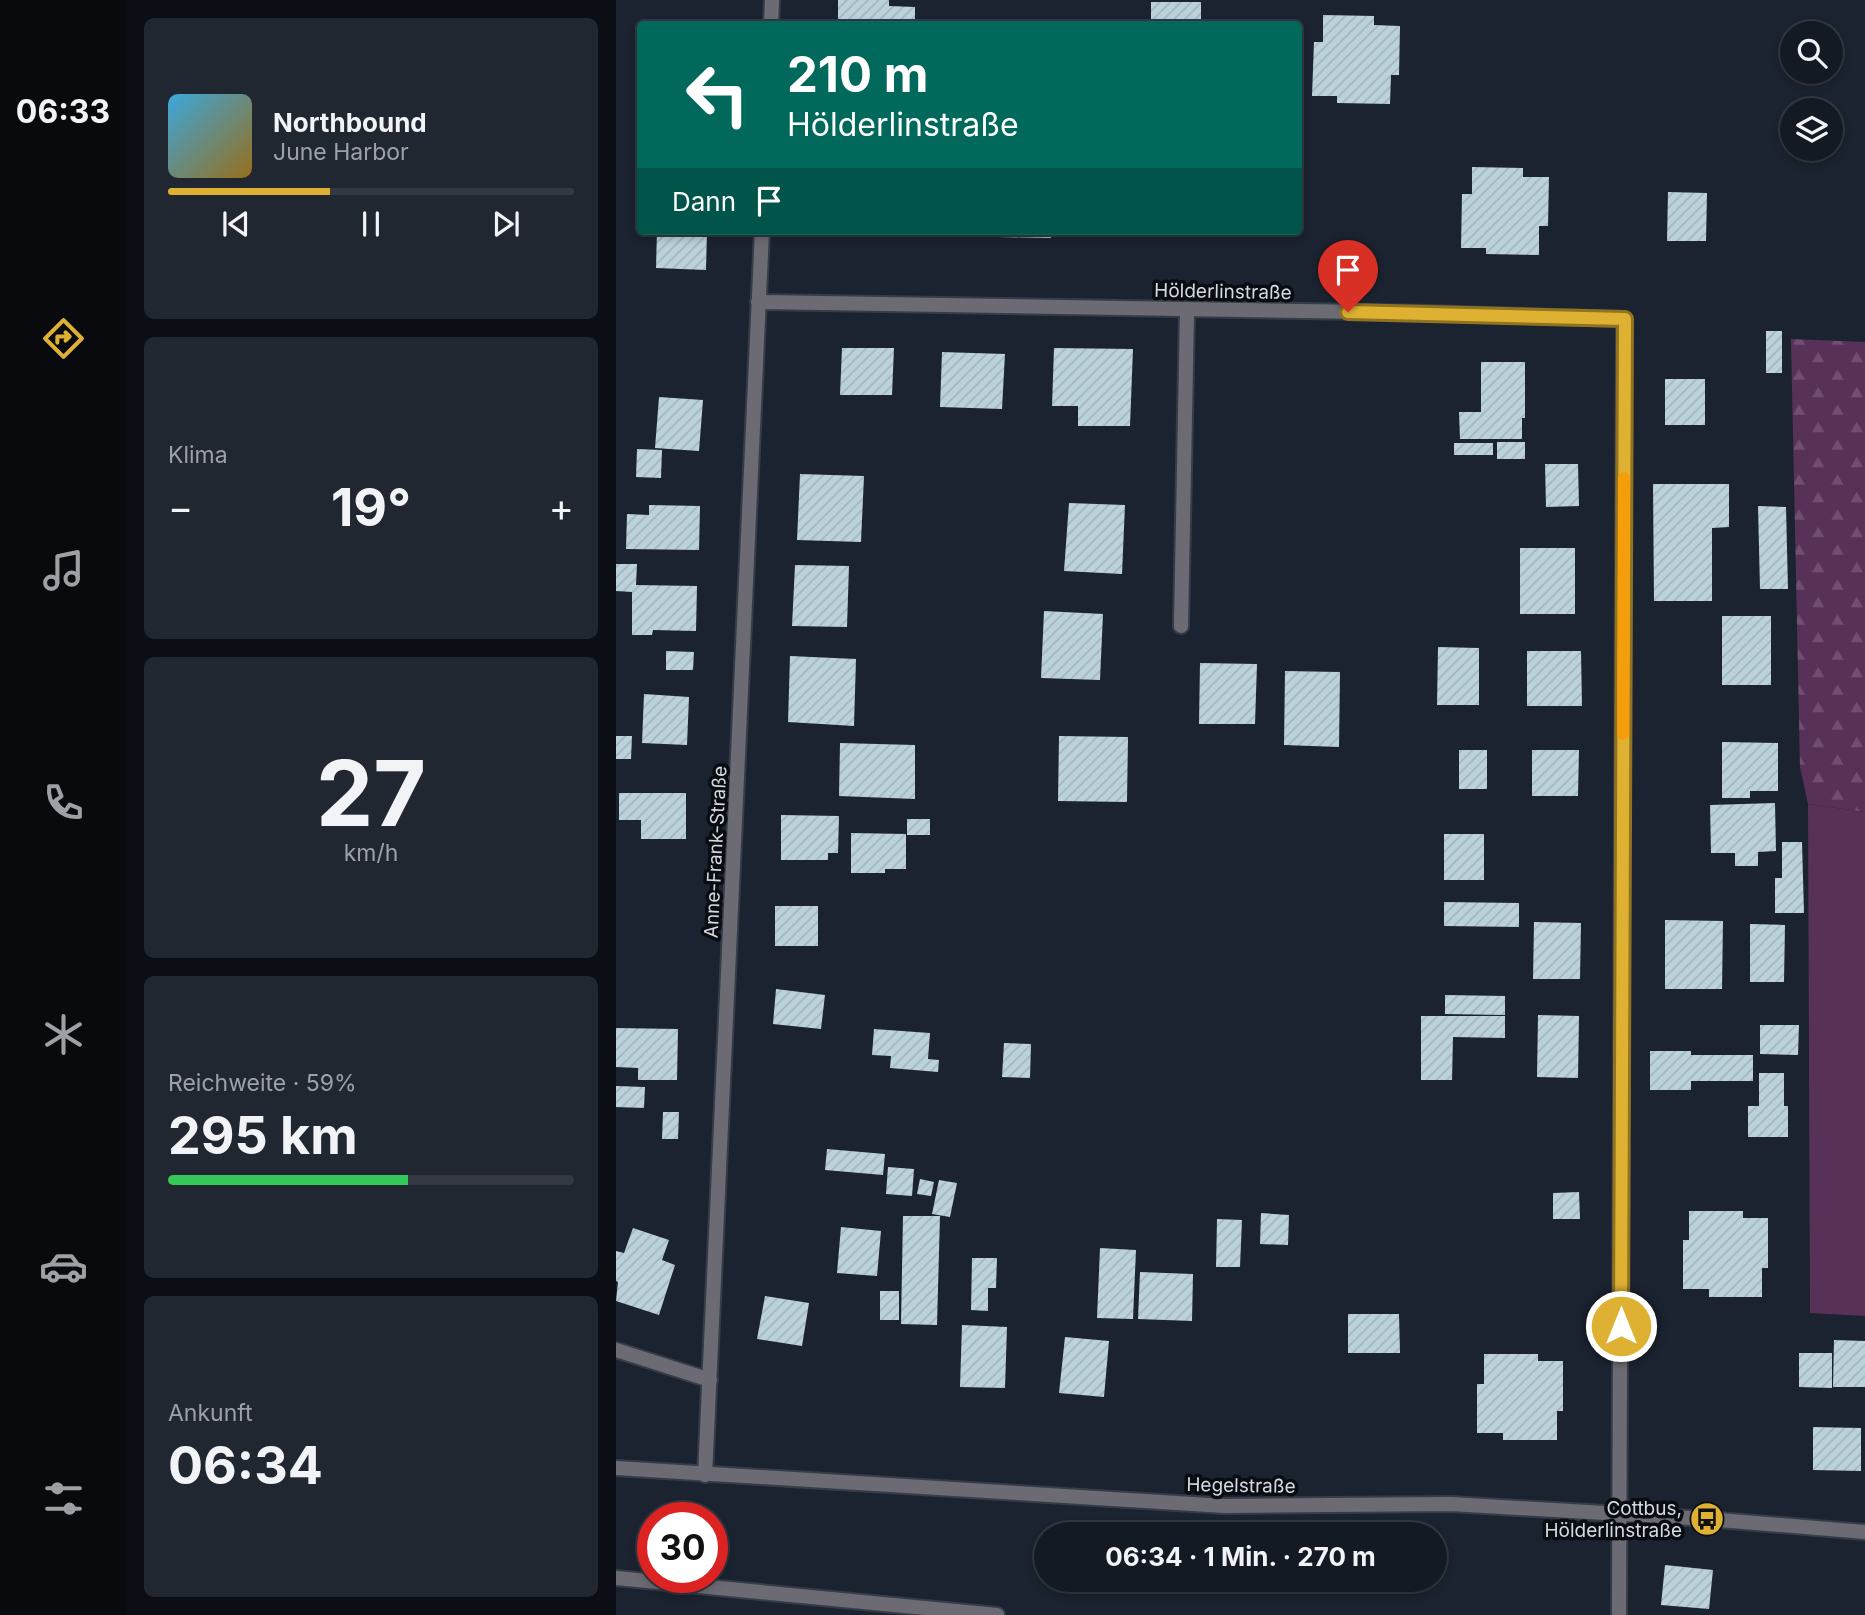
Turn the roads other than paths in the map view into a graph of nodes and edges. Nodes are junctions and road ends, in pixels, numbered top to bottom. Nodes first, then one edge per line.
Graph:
1 (772, 0) edge
2 (771, 21) edge
3 (762, 235) edge
4 (758, 302) junction
5 (1187, 310) junction
6 (1181, 626) dead end
7 (616, 1350) edge
8 (710, 1380) junction
9 (616, 1468) edge
10 (705, 1475) junction
11 (1621, 1516) junction
12 (1865, 1532) edge
13 (616, 1578) edge
14 (997, 1615) edge
15 (1619, 1615) edge

1 - 2 street
3 - 4 street, Anne-Frank-Straße
4 - 5 street, Hölderlinstraße
4 - 8 street, Anne-Frank-Straße
5 - 6 street
5 - 11 street, Hölderlinstraße
7 - 8 street
8 - 10 street, Anne-Frank-Straße
9 - 10 street, Hegelstraße
10 - 11 street, Hegelstraße
11 - 12 street, Hegelstraße
11 - 15 street
13 - 14 street

